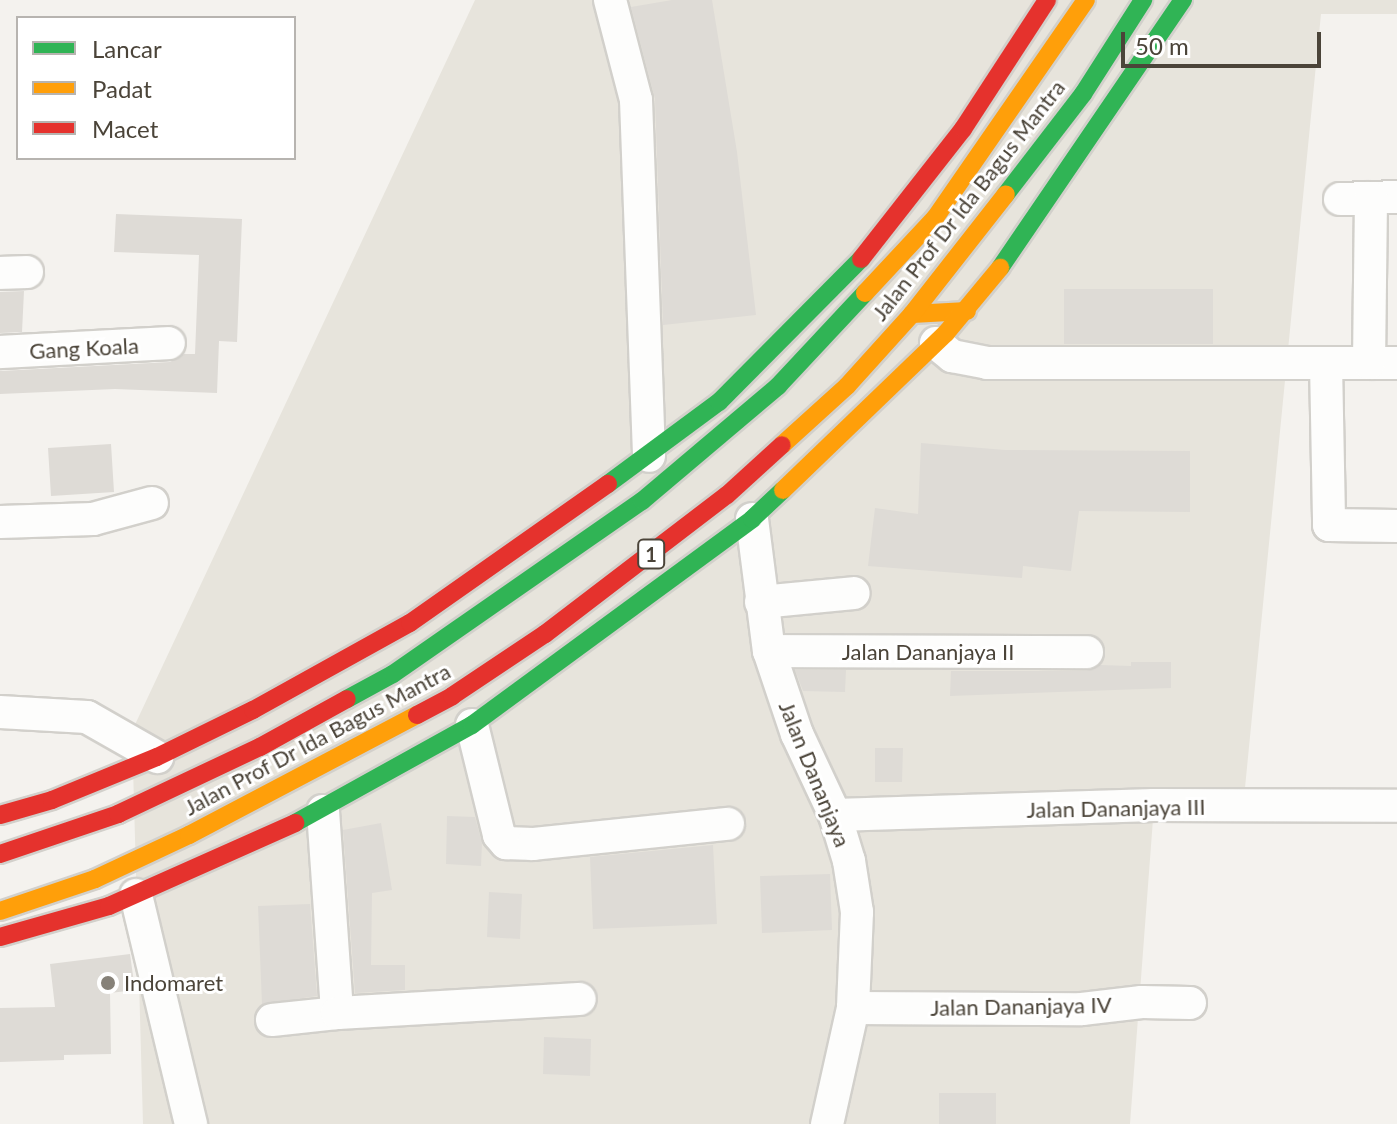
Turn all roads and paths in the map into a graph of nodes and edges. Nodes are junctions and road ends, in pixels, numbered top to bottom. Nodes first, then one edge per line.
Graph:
1 (610, 0) edge
2 (1047, 0) edge
3 (1086, 0) edge
4 (1143, 0) edge
5 (1183, 0) edge
6 (1369, 198) edge
7 (862, 258) junction
8 (883, 275) junction
9 (967, 311) junction
10 (912, 314) junction
11 (169, 343) dead end
12 (936, 343) junction
13 (0, 352) edge
14 (1326, 363) junction
15 (1383, 363) edge
16 (649, 456) junction
17 (152, 503) dead end
18 (752, 519) junction
19 (0, 522) edge
20 (1397, 526) edge
21 (854, 593) dead end
22 (761, 602) junction
23 (769, 651) junction
24 (1087, 652) dead end
25 (295, 687) junction
26 (0, 712) edge
27 (313, 718) junction
28 (472, 725) junction
29 (157, 757) junction
30 (1397, 806) edge
31 (323, 811) junction
32 (0, 815) edge
33 (835, 815) junction
34 (728, 824) dead end
35 (0, 854) edge
36 (136, 895) junction
37 (0, 911) edge
38 (0, 937) edge
39 (580, 999) dead end
40 (1190, 1003) dead end
41 (853, 1008) junction
42 (337, 1013) junction
43 (272, 1020) dead end
44 (191, 1124) edge
45 (827, 1124) edge

1 - 16 street
2 - 7 main road
3 - 8 main road, Jalan Prof Dr Ida Bagus Mantra / 1
4 - 10 main road, Jalan Prof Dr Ida Bagus Mantra / 1
5 - 9 main road
6 - 15 street
7 - 8 main road
7 - 16 main road
8 - 27 main road, Jalan Prof Dr Ida Bagus Mantra / 1
9 - 10 main road
9 - 12 main road
10 - 37 main road, Jalan Prof Dr Ida Bagus Mantra / 1
11 - 13 street, Gang Koala
12 - 14 street
12 - 18 main road
14 - 15 street
14 - 20 street
16 - 25 main road
17 - 19 street
18 - 22 street, Jalan Dananjaya
18 - 28 main road
21 - 22 street
22 - 23 street, Jalan Dananjaya
23 - 24 street, Jalan Dananjaya II
23 - 33 street, Jalan Dananjaya
25 - 27 main road
25 - 29 main road
26 - 29 street
27 - 35 main road, Jalan Prof Dr Ida Bagus Mantra / 1
28 - 31 main road
28 - 34 street
29 - 32 main road
30 - 33 street, Jalan Dananjaya III
31 - 36 main road
31 - 42 street
33 - 41 street, Jalan Dananjaya
36 - 38 main road
36 - 44 street
39 - 42 street
40 - 41 street, Jalan Dananjaya IV
41 - 45 street, Jalan Dananjaya
42 - 43 street

